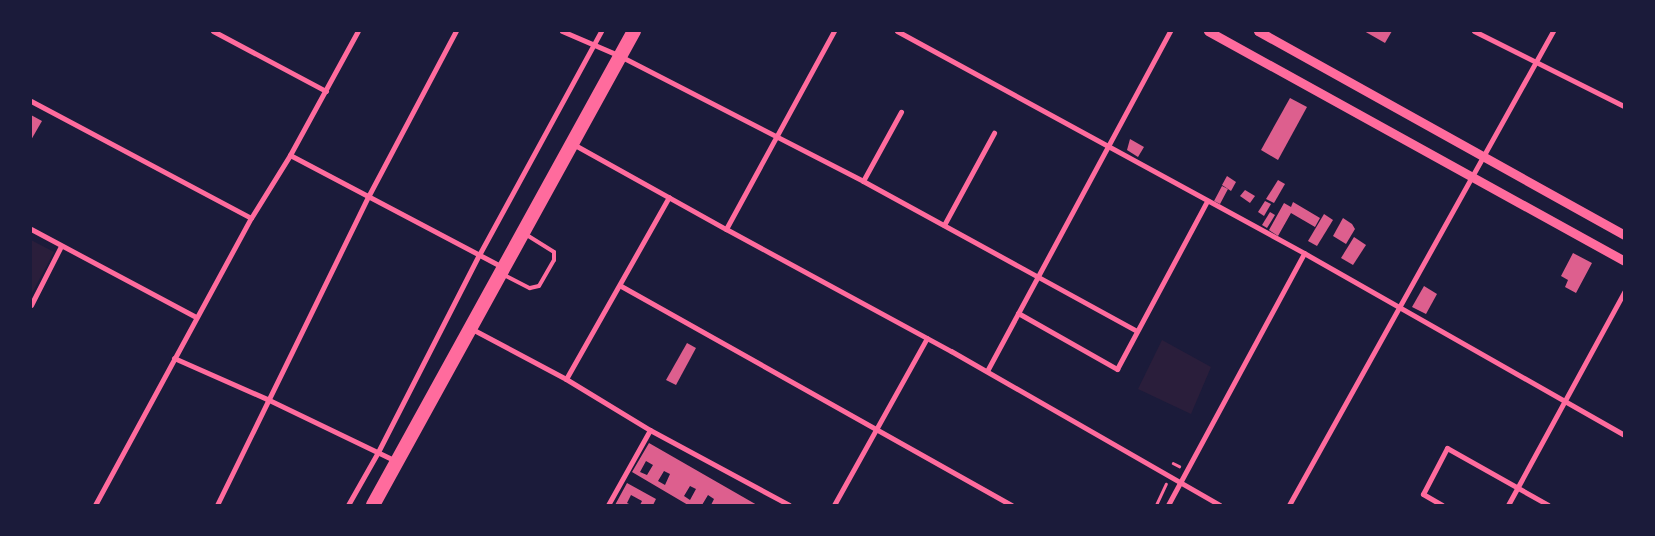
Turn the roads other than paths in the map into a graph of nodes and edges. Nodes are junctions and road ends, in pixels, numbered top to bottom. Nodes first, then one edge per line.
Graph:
1 (213, 31) edge
2 (358, 31) edge
3 (456, 31) edge
4 (562, 31) edge
5 (601, 31) edge
6 (634, 31) edge
7 (834, 31) edge
8 (897, 31) edge
9 (1170, 31) edge
10 (1208, 31) edge
11 (1258, 31) edge
12 (1474, 31) edge
13 (1554, 31) edge
14 (594, 45) junction
15 (620, 56) junction
16 (1536, 62) junction
17 (326, 91) junction
18 (31, 101) edge
19 (1624, 106) edge
20 (900, 112) dead end
21 (994, 133) dead end
22 (776, 137) junction
23 (571, 142) junction
24 (1108, 146) junction
25 (290, 155) junction
26 (1482, 156) junction
27 (1471, 177) junction
28 (863, 181) junction
29 (369, 195) junction
30 (669, 197) junction
31 (1207, 201) junction
32 (251, 218) junction
33 (944, 225) junction
34 (31, 229) edge
35 (726, 229) junction
36 (521, 232) junction
37 (1624, 235) edge
38 (61, 246) junction
39 (1304, 253) junction
40 (479, 255) junction
41 (1624, 261) edge
42 (501, 270) junction
43 (1038, 275) junction
44 (621, 286) junction
45 (1624, 292) edge
46 (31, 305) edge
47 (1399, 307) junction
48 (1018, 314) junction
49 (196, 317) junction
50 (470, 327) junction
51 (1138, 331) junction
52 (927, 338) junction
53 (174, 358) junction
54 (987, 371) junction
55 (566, 379) junction
56 (267, 399) junction
57 (1565, 401) junction
58 (876, 428) junction
59 (650, 430) junction
60 (1624, 434) edge
61 (378, 452) junction
62 (397, 461) junction
63 (1180, 483) junction
64 (1517, 488) junction
65 (95, 505) edge
66 (217, 505) edge
67 (348, 505) edge
68 (373, 505) edge
69 (608, 505) edge
70 (789, 505) edge
71 (834, 505) edge
72 (1012, 505) edge
73 (1168, 505) edge
74 (1220, 505) edge
75 (1289, 505) edge
76 (1442, 505) edge
77 (1508, 505) edge
78 (1548, 505) edge

1 - 17 street
2 - 17 street
3 - 29 street
4 - 14 street
5 - 14 street
6 - 15 highway
7 - 22 street
8 - 24 street
9 - 24 street
10 - 27 street
11 - 26 street
12 - 16 street
13 - 16 street
14 - 15 street
14 - 40 street
15 - 22 street
15 - 23 highway
16 - 19 street
16 - 26 street
17 - 25 street
18 - 32 street
20 - 28 street
21 - 33 street
22 - 28 street
22 - 35 street
23 - 30 street
23 - 36 highway
24 - 31 street
24 - 43 street
25 - 29 street
25 - 32 street
26 - 27 street
26 - 37 street
27 - 41 street
27 - 47 street
28 - 33 street
29 - 40 street
29 - 56 street
30 - 35 street
30 - 44 street
31 - 39 street
31 - 51 street
32 - 49 street
33 - 43 street
34 - 38 street
35 - 52 street
36 - 42 highway
36 - 42 lane
38 - 46 street
38 - 49 street
39 - 47 street
39 - 63 street
40 - 42 street
40 - 61 street
42 - 50 highway
43 - 48 street
43 - 51 street
44 - 55 street
44 - 58 street
45 - 57 street
47 - 57 street
47 - 75 street
48 - 51 street
48 - 54 street
49 - 53 street
50 - 55 street
50 - 62 highway
52 - 54 street
52 - 58 street
53 - 56 street
53 - 65 street
54 - 63 street
55 - 59 street
56 - 61 street
56 - 66 street
57 - 60 street
57 - 64 street
58 - 71 street
58 - 72 street
59 - 69 street
59 - 70 street
61 - 62 street
61 - 67 street
62 - 68 highway
63 - 73 street
63 - 74 street
64 - 76 street
64 - 77 street
64 - 78 street

